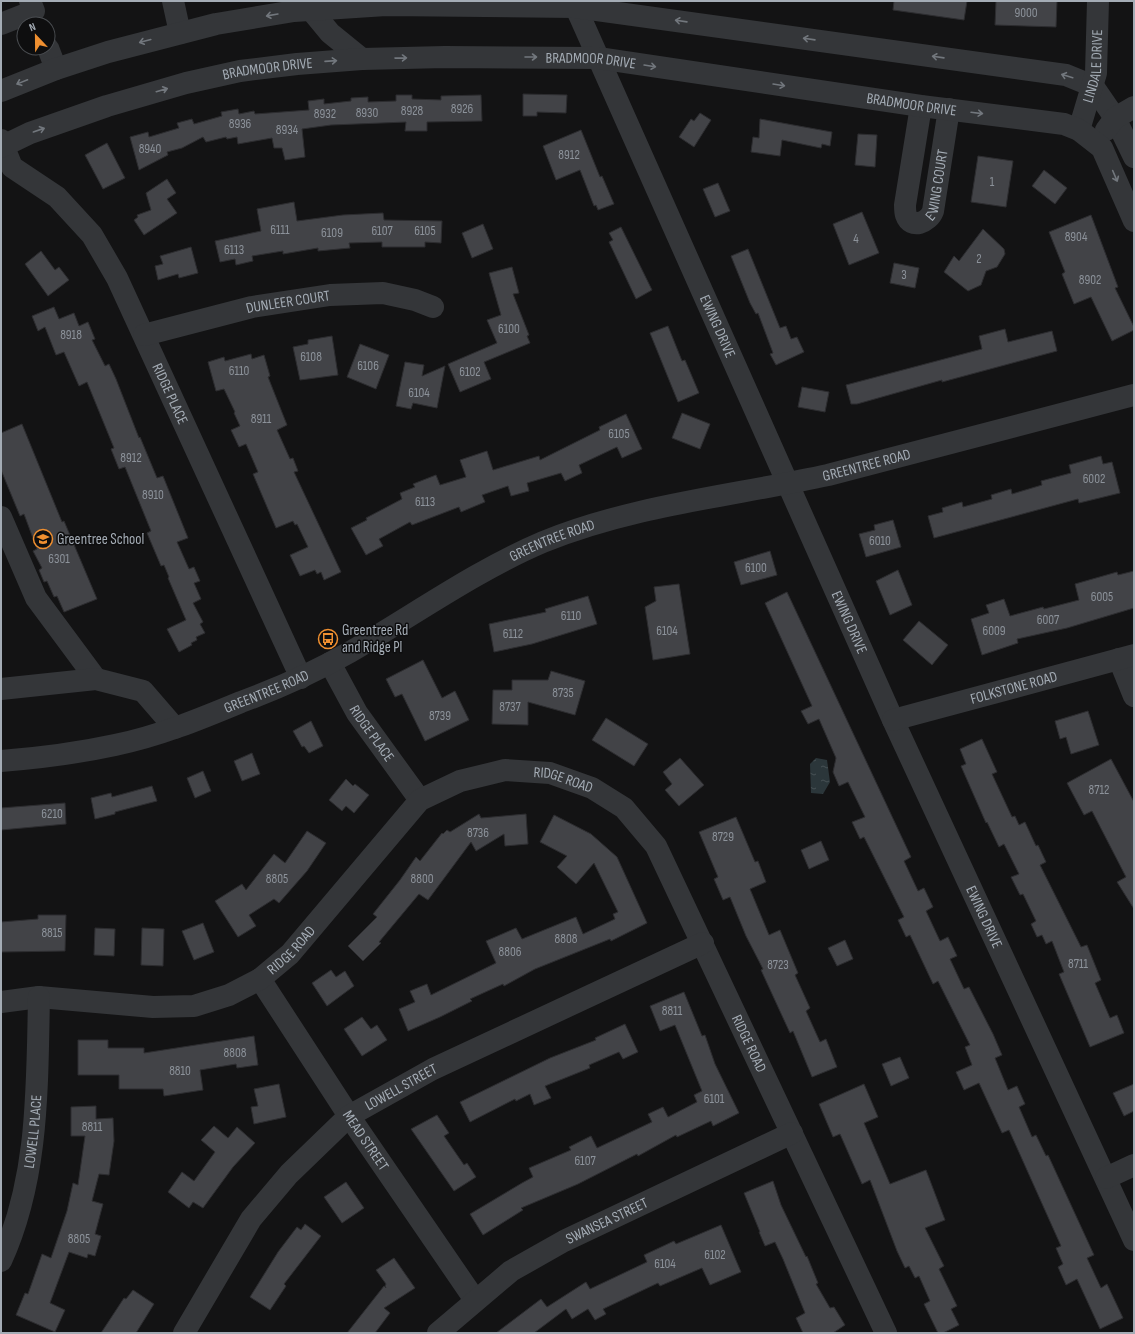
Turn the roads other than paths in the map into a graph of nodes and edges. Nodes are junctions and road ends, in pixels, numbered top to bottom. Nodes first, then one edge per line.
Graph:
1 (173, 1) edge
2 (1098, 1) edge
3 (387, 3) edge
4 (574, 4) edge
5 (311, 6) edge
6 (35, 12) edge
7 (1, 24) edge
8 (180, 33) junction
9 (51, 56) edge
10 (598, 58) junction
11 (362, 59) junction
12 (56, 69) junction
13 (1093, 86) junction
14 (1, 91) edge
15 (921, 106) junction
16 (1134, 107) edge
17 (949, 109) junction
18 (1115, 118) junction
19 (1088, 136) junction
20 (2, 144) edge
21 (1134, 156) edge
22 (1134, 221) edge
23 (433, 307) dead end
24 (144, 336) junction
25 (1134, 395) edge
26 (787, 484) junction
27 (1, 517) edge
28 (1126, 657) edge
29 (330, 663) junction
30 (301, 678) junction
31 (96, 679) junction
32 (1, 688) edge
33 (1134, 696) edge
34 (893, 720) junction
35 (175, 728) junction
36 (1, 761) edge
37 (420, 800) junction
38 (703, 943) junction
39 (260, 979) junction
40 (39, 997) junction
41 (1, 1002) edge
42 (349, 1116) junction
43 (792, 1133) junction
44 (1134, 1165) edge
45 (1106, 1178) junction
46 (1134, 1240) edge
47 (1, 1261) edge
48 (475, 1300) junction
49 (184, 1333) edge
50 (438, 1333) edge
51 (886, 1333) edge

1 - 8 street
2 - 13 street, LINDALE DRIVE
3 - 4 street
3 - 5 street
4 - 10 street, EWING DRIVE
13 -> 4 street
5 -> 8 street
5 - 11 street
6 - 7 street
8 -> 12 street
9 - 12 street
11 -> 10 street, BRADMOOR DRIVE
10 -> 15 street, BRADMOOR DRIVE
10 - 26 street, EWING DRIVE
20 -> 11 street, BRADMOOR DRIVE
12 -> 14 street
13 - 18 street
13 - 19 street, LINDALE DRIVE
15 - 17 street, BRADMOOR DRIVE
15 - 17 street, EWING COURT
16 - 18 street
17 -> 19 street, BRADMOOR DRIVE
18 - 19 street
18 - 21 street
19 -> 22 street
20 - 24 street, RIDGE PLACE
23 - 24 street, DUNLEER COURT
24 - 30 street, RIDGE PLACE
25 - 26 street, GREENTREE ROAD
26 - 29 street, GREENTREE ROAD
26 - 34 street, EWING DRIVE
27 - 31 street
28 - 33 street
28 - 34 street, FOLKSTONE ROAD
29 - 30 street, GREENTREE ROAD
29 - 37 street, RIDGE PLACE
30 - 35 street, GREENTREE ROAD
31 - 32 street
31 - 35 street
34 - 45 street, EWING DRIVE
35 - 36 street, GREENTREE ROAD
37 - 38 street, RIDGE ROAD
37 - 39 street, RIDGE ROAD
38 - 42 street, LOWELL STREET
38 - 43 street, RIDGE ROAD
39 - 40 street, RIDGE ROAD
39 - 42 street, MEAD STREET
40 - 41 street, RIDGE ROAD
40 - 47 street, LOWELL PLACE
42 - 48 street, MEAD STREET
42 - 49 street, LOWELL STREET
43 - 48 street, SWANSEA STREET
43 - 51 street, RIDGE ROAD
44 - 45 street
45 - 46 street, EWING DRIVE
48 - 50 street, SWANSEA STREET

